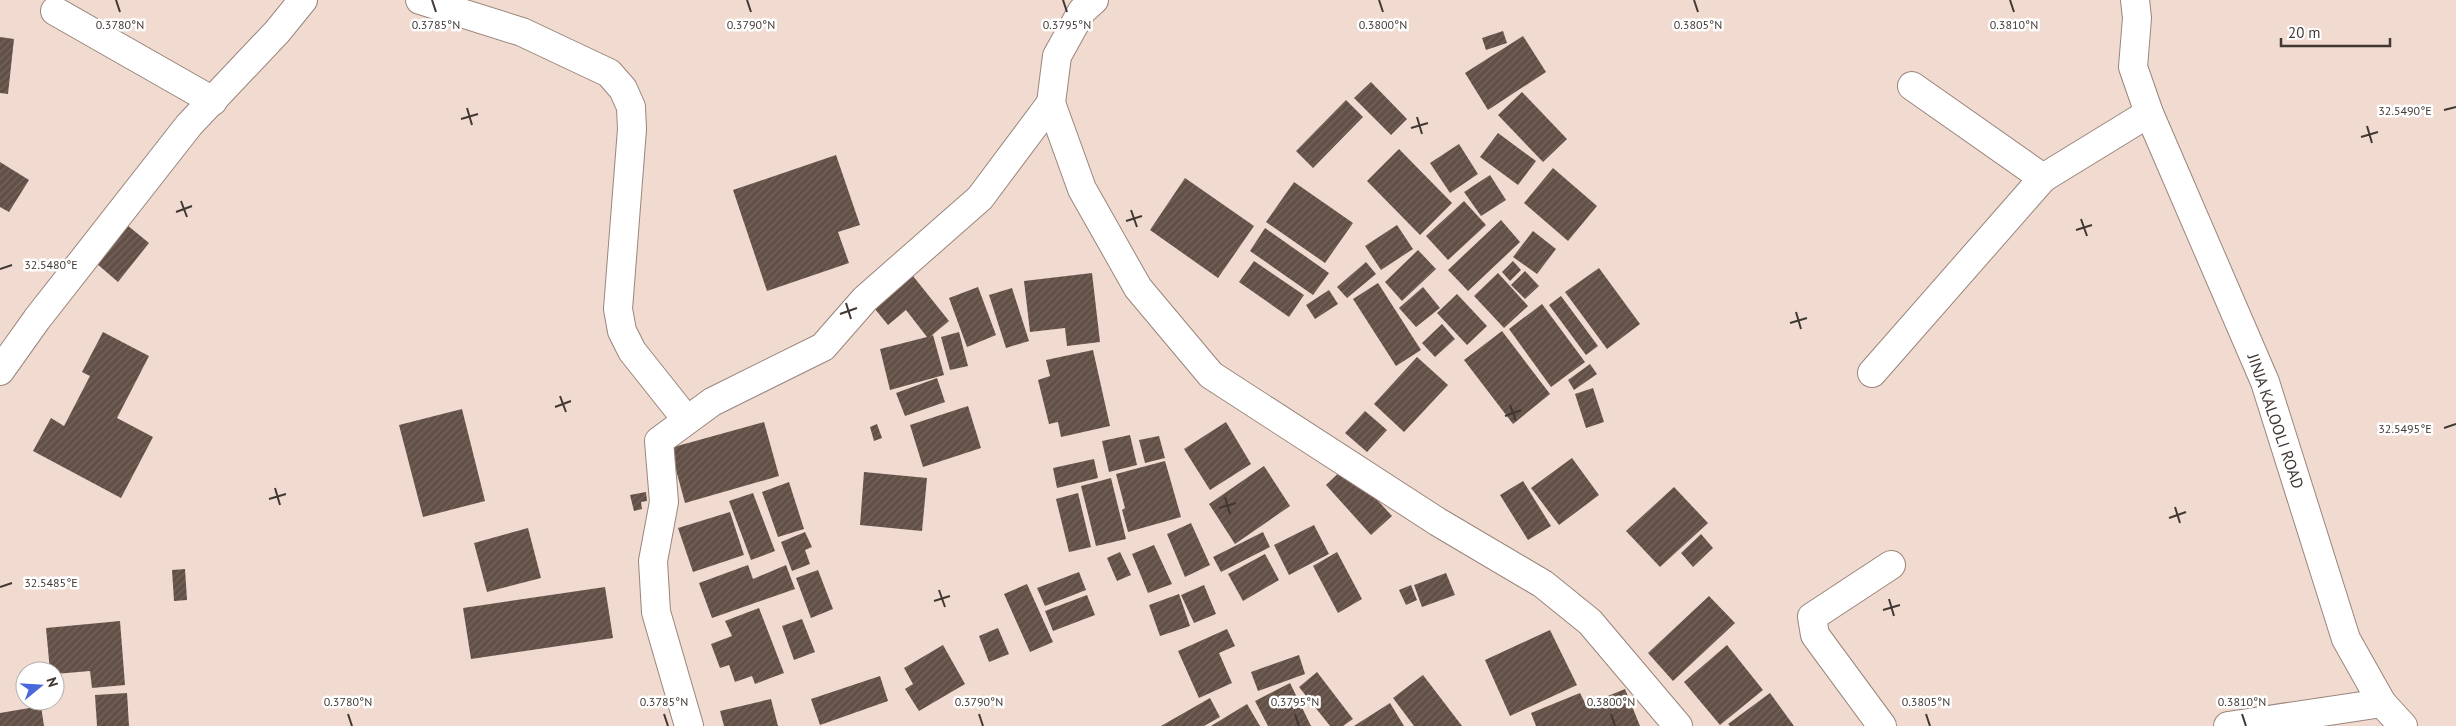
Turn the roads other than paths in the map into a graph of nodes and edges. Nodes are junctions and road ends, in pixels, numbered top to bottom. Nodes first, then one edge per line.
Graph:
1 (303, 0) edge
2 (420, 0) edge
3 (1094, 0) edge
4 (2135, 0) edge
5 (55, 11) dead end
6 (1912, 86) dead end
7 (212, 101) junction
8 (1051, 103) junction
9 (2149, 113) junction
10 (2043, 178) junction
11 (0, 371) edge
12 (1872, 373) dead end
13 (686, 419) junction
14 (1891, 565) dead end
15 (2382, 703) junction
16 (689, 726) edge
17 (1678, 726) edge
18 (1882, 726) edge
19 (2228, 726) edge
20 (2403, 726) edge

1 - 7 street
2 - 13 street
3 - 8 street
4 - 9 street, JINJA KALOOLI ROAD
5 - 7 street
6 - 10 street
7 - 11 street
8 - 13 street
8 - 17 street
9 - 10 street
9 - 15 street, JINJA KALOOLI ROAD
10 - 12 street
13 - 16 street
14 - 18 street
15 - 19 street
15 - 20 street, JINJA KALOOLI ROAD

